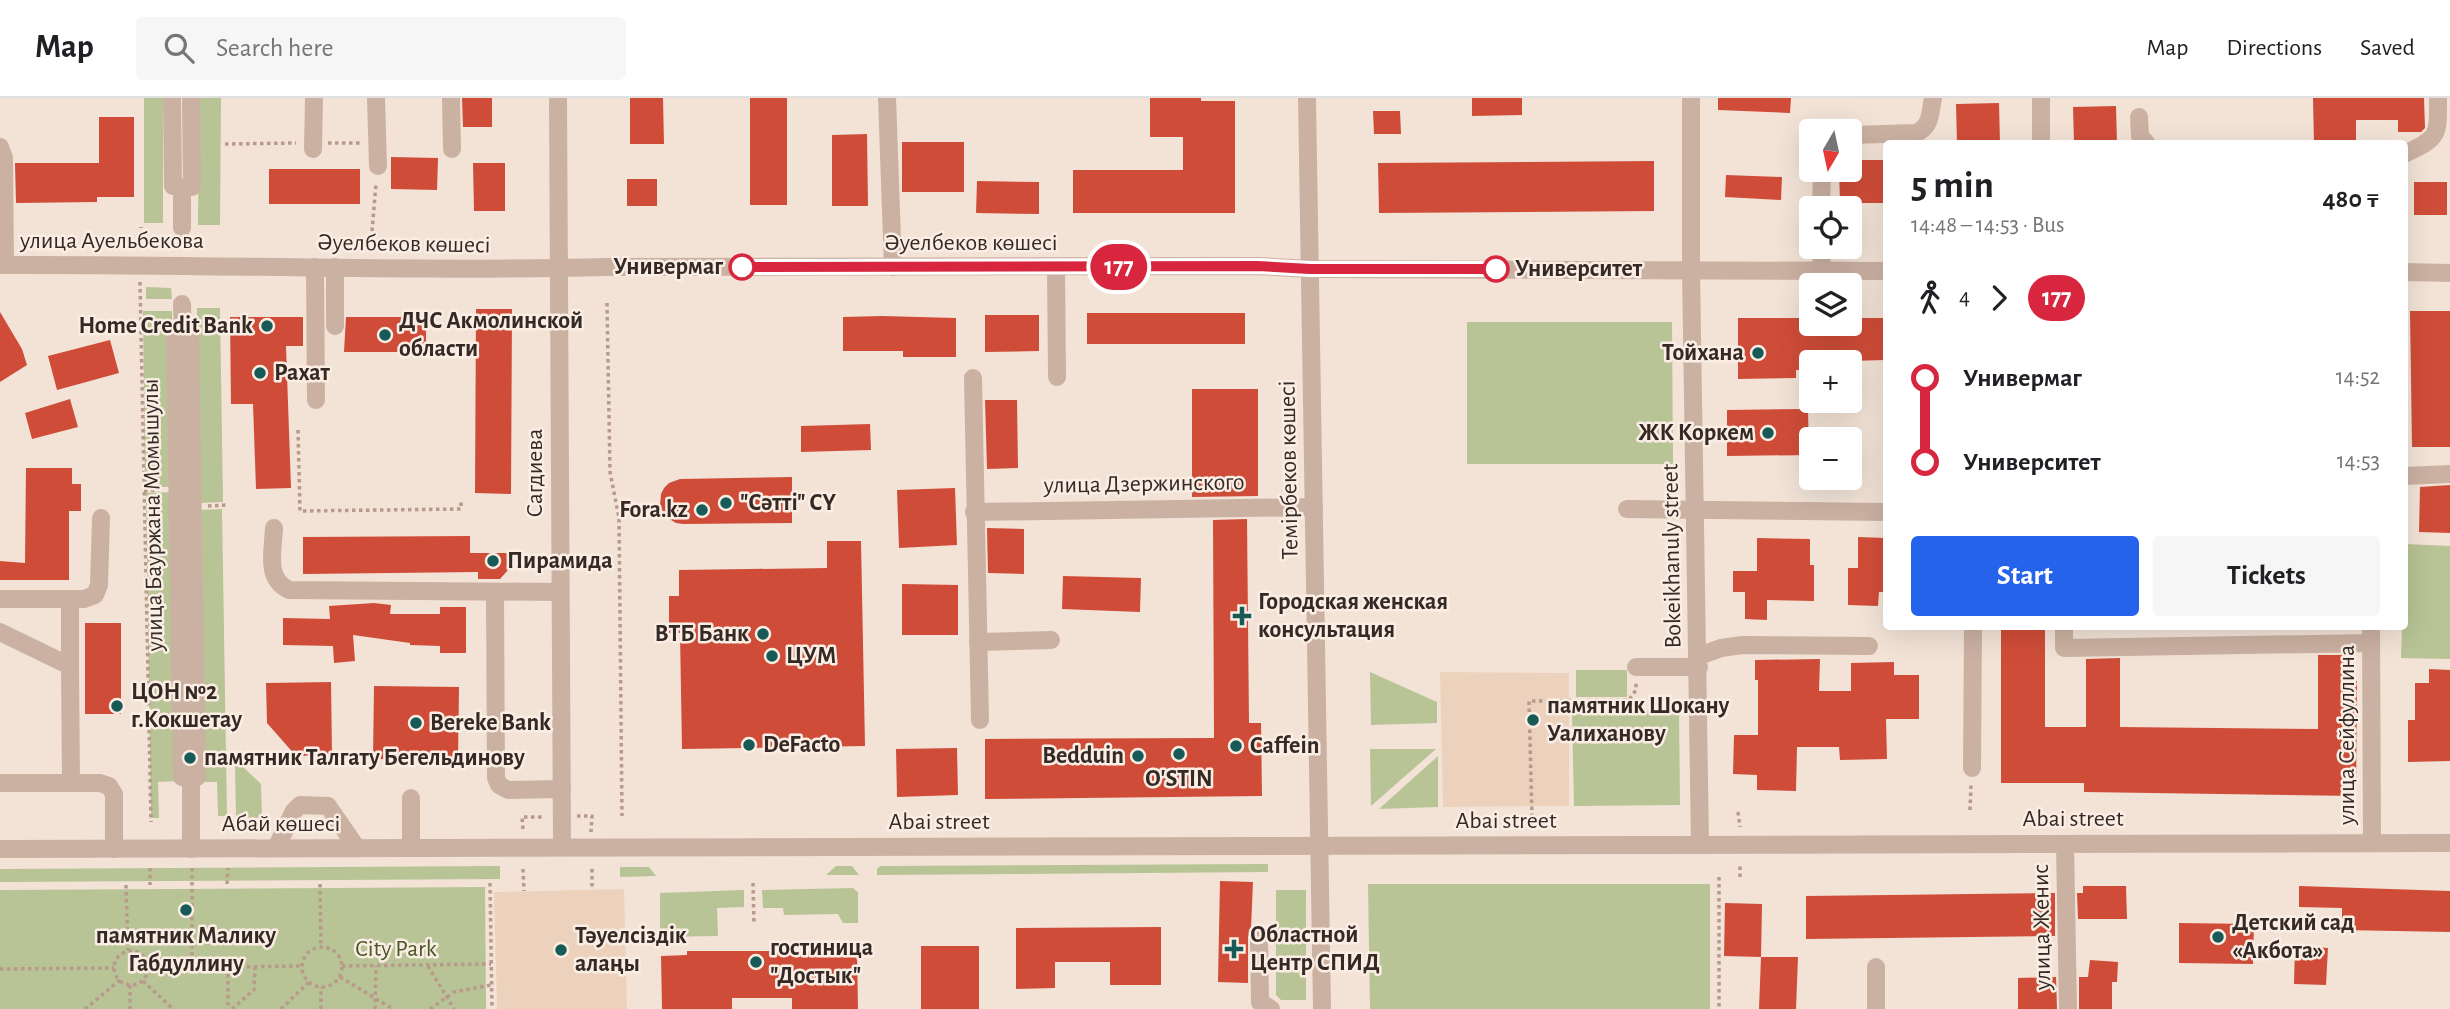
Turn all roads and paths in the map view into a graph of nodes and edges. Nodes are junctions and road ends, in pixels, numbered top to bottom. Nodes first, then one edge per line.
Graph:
1 (172, 98) edge
2 (191, 98) edge
3 (314, 98) edge
4 (376, 98) edge
5 (451, 98) edge
6 (558, 98) edge
7 (887, 98) edge
8 (1307, 98) edge
9 (1691, 98) edge
10 (1933, 98) edge
11 (2041, 98) edge
12 (2438, 98) edge
13 (2139, 117) dead end
14 (1862, 135) edge
15 (172, 139) junction
16 (191, 139) junction
17 (2041, 140) edge
18 (2144, 140) edge
19 (0, 147) edge
20 (313, 149) dead end
21 (452, 149) dead end
22 (2408, 152) edge
23 (378, 166) joint
24 (182, 187) junction
25 (141, 227) dead end
26 (182, 228) dead end
27 (372, 231) dead end
28 (1822, 259) edge
29 (140, 264) junction
30 (2, 265) edge
31 (224, 265) joint
32 (335, 267) junction
33 (315, 268) junction
34 (558, 268) junction
35 (893, 268) junction
36 (1056, 268) junction
37 (1310, 269) junction
38 (1691, 270) junction
39 (1822, 271) junction
40 (1883, 271) edge
41 (2408, 272) edge
42 (2450, 272) edge
43 (607, 303) dead end
44 (182, 304) dead end
45 (335, 326) dead end
46 (972, 377) dead end
47 (1057, 377) dead end
48 (316, 401) dead end
49 (298, 430) dead end
50 (2450, 474) edge
51 (2408, 476) edge
52 (461, 500) dead end
53 (1314, 507) junction
54 (1627, 509) dead end
55 (1696, 509) junction
56 (974, 512) junction
57 (1883, 512) edge
58 (101, 518) dead end
59 (274, 528) dead end
60 (560, 592) junction
61 (495, 593) junction
62 (0, 599) edge
63 (70, 599) junction
64 (1973, 630) edge
65 (2064, 630) edge
66 (0, 632) edge
67 (2371, 635) edge
68 (1051, 640) dead end
69 (978, 642) junction
70 (1869, 646) dead end
71 (1699, 661) junction
72 (70, 666) junction
73 (1636, 667) joint
74 (980, 720) dead end
75 (1972, 768) joint
76 (0, 783) edge
77 (71, 783) junction
78 (562, 789) junction
79 (411, 798) dead end
80 (1970, 810) dead end
81 (1738, 812) dead end
82 (622, 816) dead end
83 (1532, 817) dead end
84 (150, 822) dead end
85 (1740, 828) dead end
86 (2450, 842) edge
87 (2372, 843) junction
88 (2065, 844) junction
89 (1700, 845) junction
90 (1320, 846) junction
91 (276, 848) junction
92 (357, 848) junction
93 (411, 848) junction
94 (562, 848) junction
95 (0, 849) edge
96 (114, 849) junction
97 (191, 849) junction
98 (1740, 858) dead end
99 (150, 868) dead end
100 (192, 868) dead end
101 (228, 868) dead end
102 (523, 869) dead end
103 (592, 869) dead end
104 (1719, 877) dead end
105 (1740, 877) dead end
106 (490, 883) dead end
107 (753, 883) dead end
108 (227, 884) dead end
109 (320, 884) dead end
110 (126, 885) dead end
111 (150, 885) dead end
112 (592, 889) dead end
113 (524, 891) dead end
114 (754, 924) dead end
115 (1259, 937) dead end
116 (321, 946) junction
117 (128, 950) junction
118 (491, 964) junction
119 (376, 965) junction
120 (428, 965) junction
121 (301, 966) junction
122 (342, 966) junction
123 (192, 967) junction
124 (228, 967) junction
125 (255, 967) junction
126 (1876, 967) dead end
127 (114, 968) junction
128 (149, 968) junction
129 (0, 969) edge
130 (340, 977) junction
131 (120, 980) junction
132 (142, 981) junction
133 (309, 982) junction
134 (130, 985) junction
135 (491, 985) junction
136 (321, 987) junction
137 (446, 996) junction
138 (375, 998) junction
139 (85, 1009) edge
140 (130, 1009) edge
141 (173, 1009) edge
142 (230, 1009) edge
143 (281, 1009) edge
144 (321, 1009) edge
145 (375, 1009) edge
146 (393, 1009) edge
147 (430, 1009) edge
148 (454, 1009) edge
149 (492, 1009) edge
150 (1271, 1009) edge
151 (1322, 1009) edge
152 (1719, 1009) edge
153 (1876, 1009) edge
154 (2067, 1009) edge

1 - 15 street
2 - 16 street
3 - 20 street
4 - 23 street
5 - 21 street
6 - 34 street, Сагдиева
7 - 35 street
8 - 37 street, Темірбеков көшесі
9 - 38 street, Bokeikhanuly street
10 - 14 street
11 - 17 street
12 - 22 street
13 - 18 street
15 - 16 street
15 - 24 street
16 - 24 street
19 - 30 street
23 - 27 path
24 - 26 street
25 - 29 path
28 - 39 street
29 - 30 street, улица Ауельбекова
29 - 31 street, улица Ауельбекова
29 - 84 path
31 - 33 street, Әуелбеков көшесі
32 - 33 street, Әуелбеков көшесі
32 - 34 street, Әуелбеков көшесі
32 - 45 street
33 - 48 street
34 - 35 street, Әуелбеков көшесі
34 - 60 street, Сагдиева
35 - 36 street, Әуелбеков көшесі
36 - 37 street, Әуелбеков көшесі
36 - 47 street
37 - 38 street, Әуелбеков көшесі
37 - 53 street, Темірбеков көшесі
38 - 39 street, Әуелбеков көшесі
38 - 55 street, Bokeikhanuly street
39 - 40 street, Әуелбеков көшесі
41 - 42 street
43 - 82 path
44 - 97 street, улица Бауржана Момышулы
46 - 56 street
49 - 52 path
50 - 51 street
53 - 56 street, улица Дзержинского
53 - 90 street, Темірбеков көшесі
54 - 55 street
55 - 57 street
55 - 71 street, Bokeikhanuly street
56 - 69 street
58 - 63 street
59 - 61 street
60 - 61 street
60 - 78 street, Сагдиева
61 - 78 street
62 - 63 street
63 - 72 street
64 - 75 street
65 - 67 street
66 - 72 street
67 - 87 street, улица Сейфуллина
68 - 69 street
69 - 74 street
70 - 71 street
71 - 73 street
71 - 89 street, Bokeikhanuly street
72 - 77 street
73 - 83 path
75 - 80 path
76 - 77 street
77 - 96 street
78 - 94 street, Сагдиева
79 - 93 street
81 - 85 path
86 - 87 street, Abai street
87 - 88 street, Abai street
88 - 89 street, Abai street
88 - 154 street, улица Женис
89 - 90 street, Abai street
90 - 94 street, Abai street
90 - 151 street, Темірбеков көшесі
91 - 92 street, Абай көшесі
91 - 92 street
91 - 97 street, Абай көшесі
92 - 93 street, Абай көшесі
93 - 94 street, Абай көшесі
95 - 96 street, Абай көшесі
96 - 97 street, Абай көшесі
98 - 105 path
99 - 111 path
100 - 123 path
101 - 108 path
102 - 113 path
103 - 112 path
104 - 152 path
106 - 118 path
107 - 114 path
109 - 116 path
110 - 117 path
115 - 150 street
116 - 121 path
116 - 122 path
117 - 127 path
117 - 128 path
118 - 120 path
118 - 135 path
119 - 120 path
119 - 122 path
119 - 138 path
120 - 137 path
121 - 125 path
121 - 133 path
122 - 130 path
123 - 124 path
123 - 128 path
124 - 125 path
124 - 142 path
125 - 142 path
126 - 153 street
127 - 129 path
127 - 131 path
128 - 132 path
130 - 136 path
130 - 138 path
131 - 134 path
131 - 139 path
132 - 134 path
132 - 141 path
133 - 136 path
133 - 143 path
134 - 140 path
135 - 137 path
135 - 149 path
136 - 144 path
137 - 147 path
137 - 148 path
138 - 145 path
138 - 146 path

